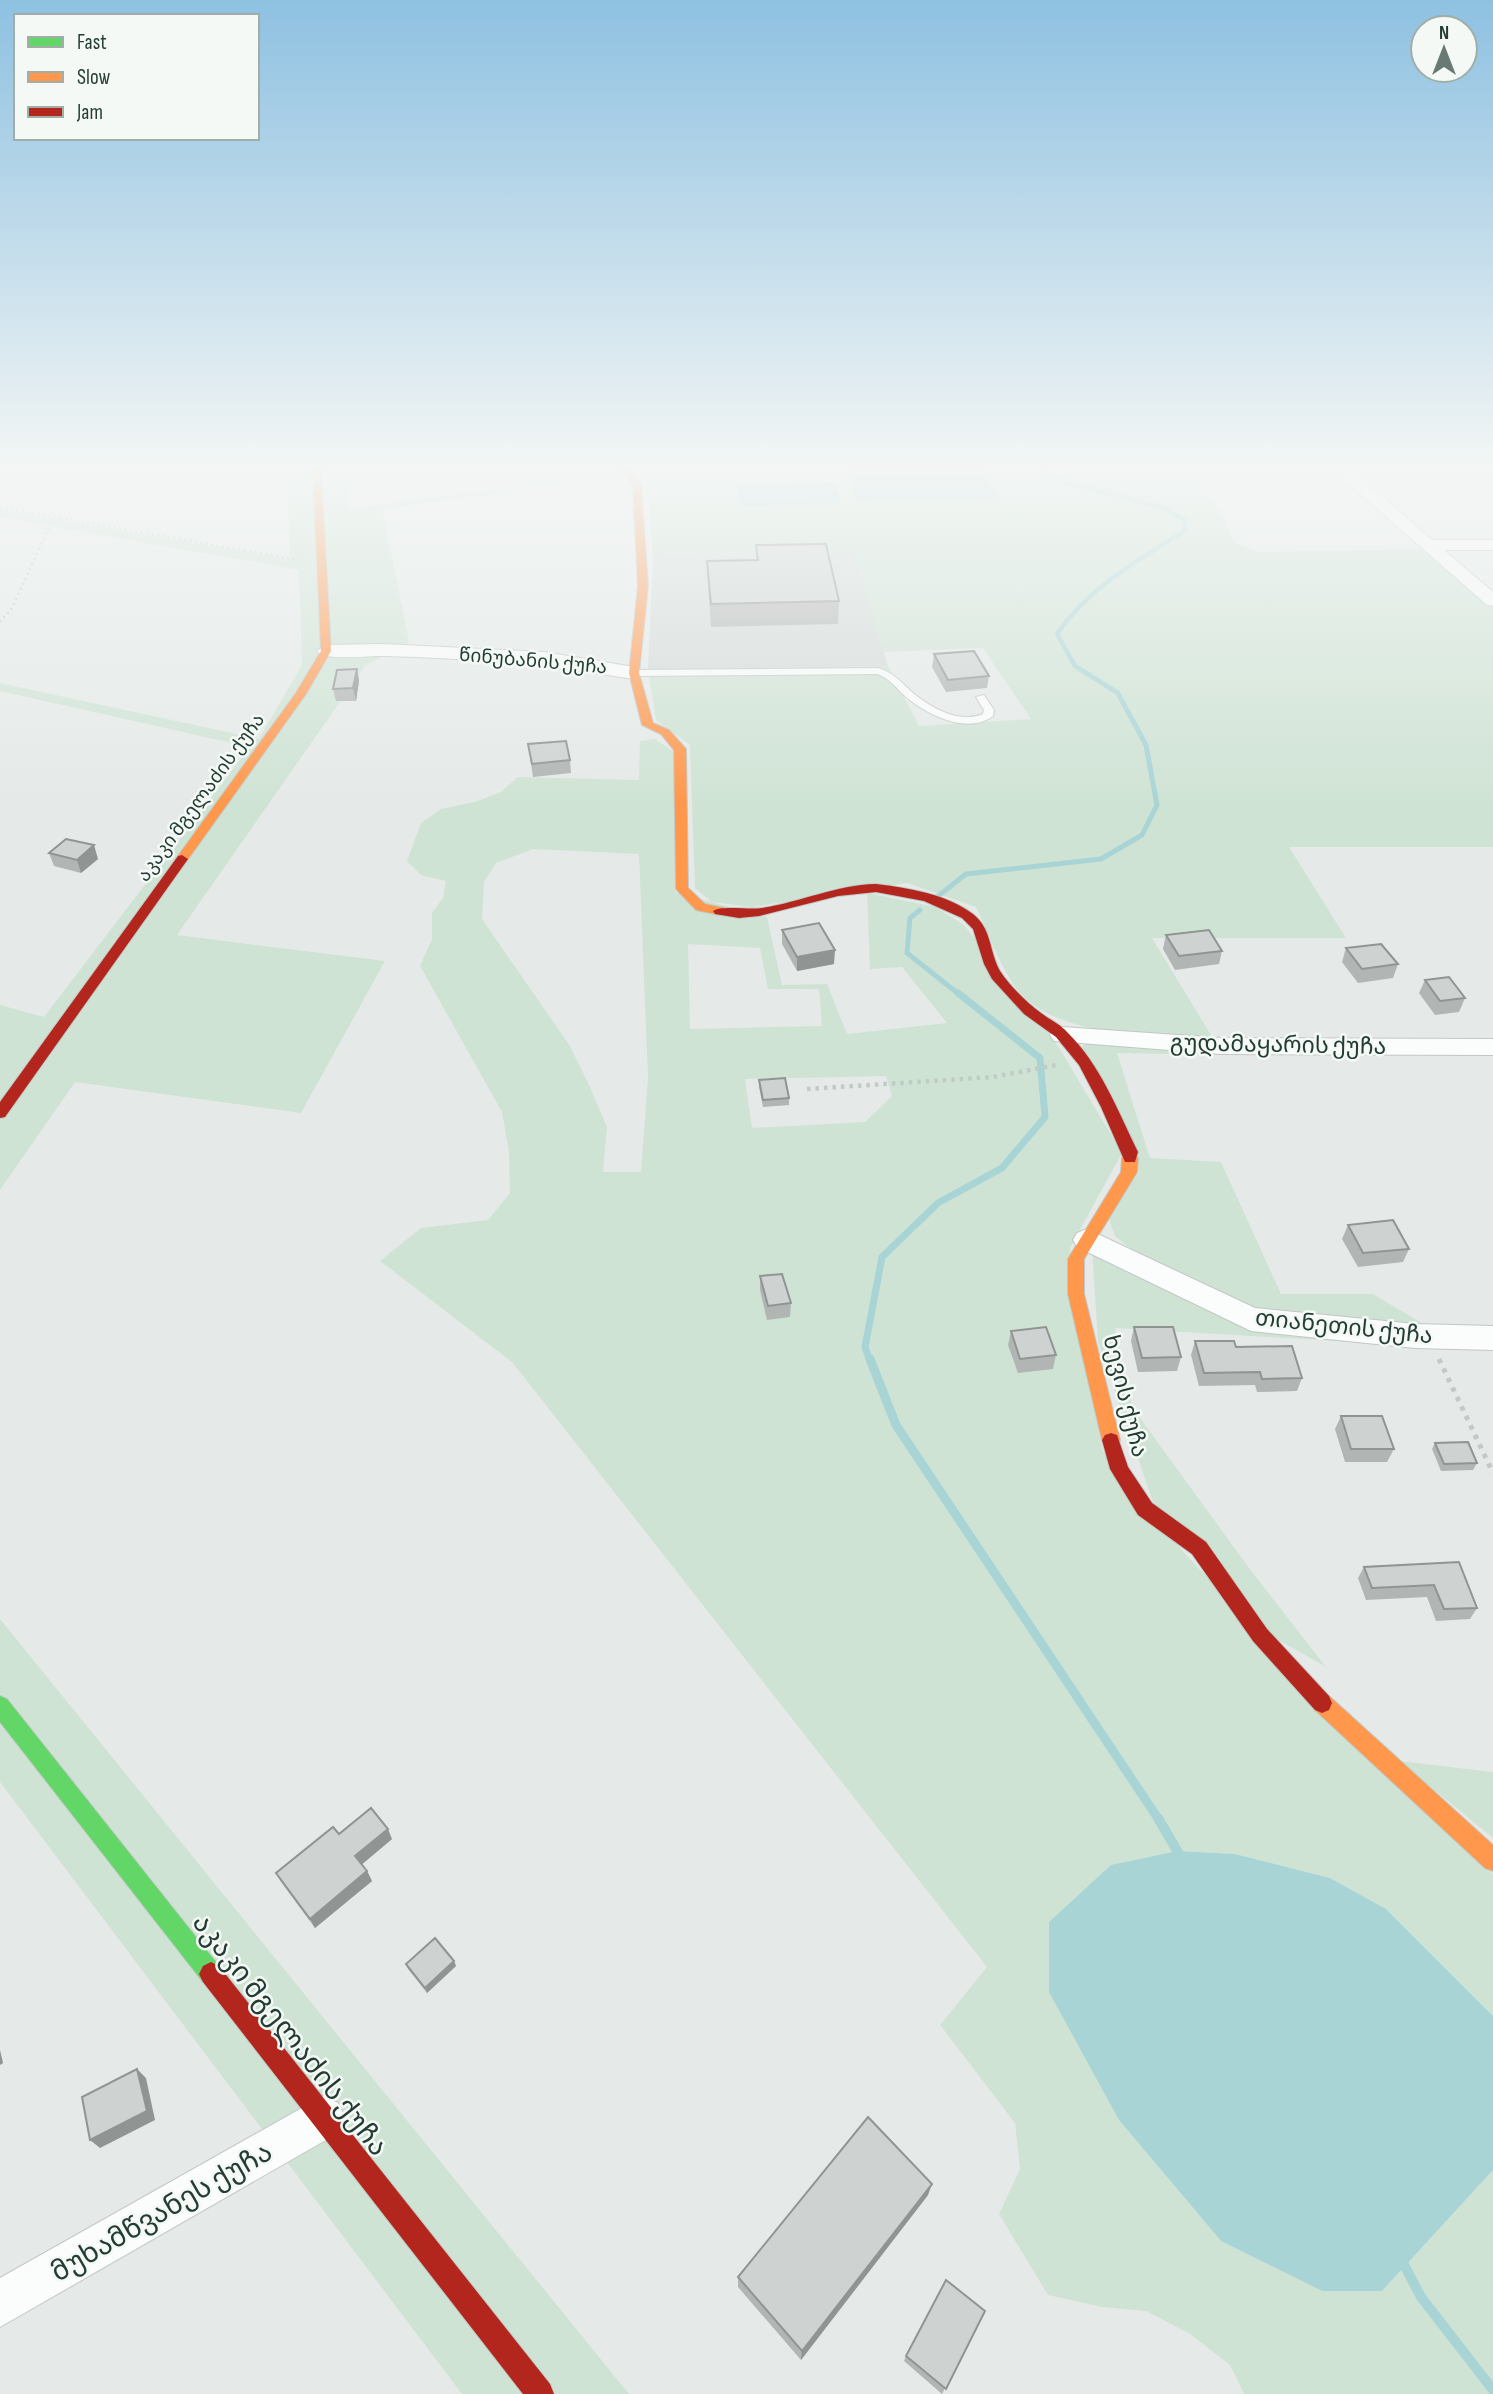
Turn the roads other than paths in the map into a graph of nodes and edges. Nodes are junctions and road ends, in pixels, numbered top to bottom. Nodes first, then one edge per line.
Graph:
1 (320, 581) edge
2 (643, 581) edge
3 (1469, 581) edge
4 (1493, 601) edge
5 (326, 651) junction
6 (634, 674) junction
7 (981, 697) dead end
8 (1063, 1035) junction
9 (1493, 1047) edge
10 (0, 1113) edge
11 (1087, 1240) junction
12 (1493, 1338) edge
13 (1, 1710) edge
14 (1493, 1860) edge
15 (323, 2118) junction
16 (0, 2304) edge
17 (540, 2394) edge

1 - 5 street
2 - 6 street
3 - 4 street
5 - 6 street, წინუბანის ქუჩა
5 - 10 street, აკაკი მგელაძის ქუჩა
6 - 7 lane
6 - 8 street, წინუბანის ქუჩა
8 - 9 street, გუდამაყარის ქუჩა
8 - 11 street, ხევის ქუჩა
11 - 12 street, თიანეთის ქუჩა
11 - 14 street, ხევის ქუჩა
13 - 15 street, აკაკი მგელაძის ქუჩა
15 - 16 street, მუხამწვანეს ქუჩა
15 - 17 street, აკაკი მგელაძის ქუჩა

